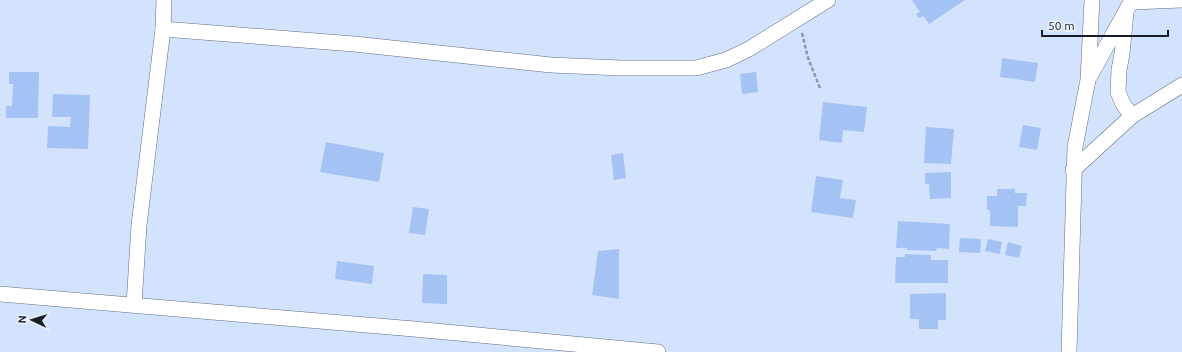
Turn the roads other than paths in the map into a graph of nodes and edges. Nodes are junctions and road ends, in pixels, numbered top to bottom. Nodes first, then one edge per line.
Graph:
1 (164, 0) edge
2 (828, 0) edge
3 (1092, 0) edge
4 (1182, 0) edge
5 (1153, 1) edge
6 (1130, 5) edge
7 (164, 29) junction
8 (1088, 80) junction
9 (1182, 85) edge
10 (1132, 116) junction
11 (1073, 170) junction
12 (0, 294) edge
13 (134, 305) junction
14 (658, 352) edge
15 (1069, 352) edge

1 - 7 street
2 - 7 street
3 - 8 street
4 - 5 street
5 - 6 street
6 - 8 street
6 - 10 street
7 - 13 street
8 - 11 street
9 - 10 street
10 - 11 street
11 - 15 street
12 - 13 street
13 - 14 street

